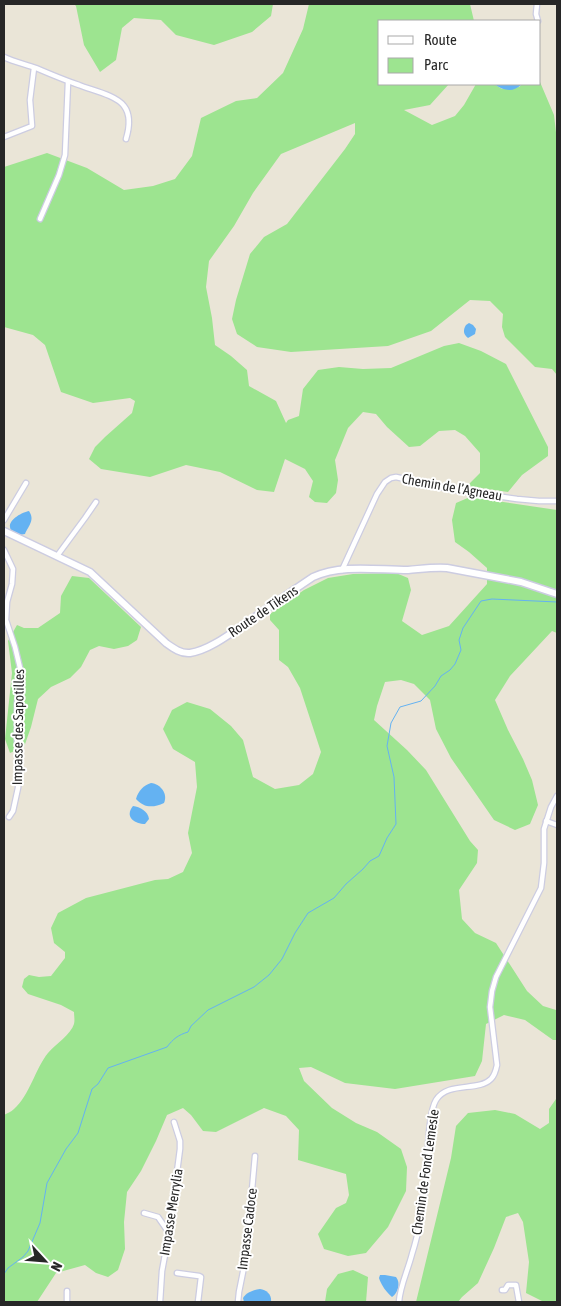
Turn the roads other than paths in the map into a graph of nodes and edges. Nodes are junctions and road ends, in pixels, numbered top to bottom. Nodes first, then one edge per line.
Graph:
1 (537, 4) edge
2 (538, 20) edge
3 (4, 57) edge
4 (34, 68) junction
5 (68, 82) junction
6 (4, 137) edge
7 (126, 139) dead end
8 (40, 219) dead end
9 (26, 483) dead end
10 (557, 501) edge
11 (96, 502) dead end
12 (4, 520) edge
13 (4, 531) edge
14 (4, 550) edge
15 (57, 556) junction
16 (342, 570) junction
17 (557, 594) edge
18 (557, 796) edge
19 (9, 817) dead end
20 (546, 821) junction
21 (557, 825) edge
22 (174, 1122) dead end
23 (255, 1156) dead end
24 (144, 1212) dead end
25 (169, 1233) junction
26 (177, 1272) dead end
27 (502, 1290) dead end
28 (67, 1291) dead end
29 (67, 1302) edge
30 (160, 1302) edge
31 (198, 1302) edge
32 (238, 1302) edge
33 (399, 1302) edge
34 (519, 1302) edge

1 - 2 street
3 - 4 street
4 - 5 street
4 - 6 street
5 - 7 street
5 - 8 street
9 - 12 street
10 - 16 street, Chemin de l’Agneau
11 - 15 street
13 - 15 street, Route de Tikens
14 - 19 street, Impasse des Sapotilles
15 - 16 street, Route de Tikens
16 - 17 street, Route de Tikens
18 - 20 street, Chemin de Fond Lemesle
20 - 21 street
20 - 33 street, Chemin de Fond Lemesle
22 - 25 street, Impasse Merrylia
23 - 32 street, Impasse Cadoce
24 - 25 street
25 - 30 street, Impasse Merrylia
26 - 31 street
27 - 34 street
28 - 29 street

